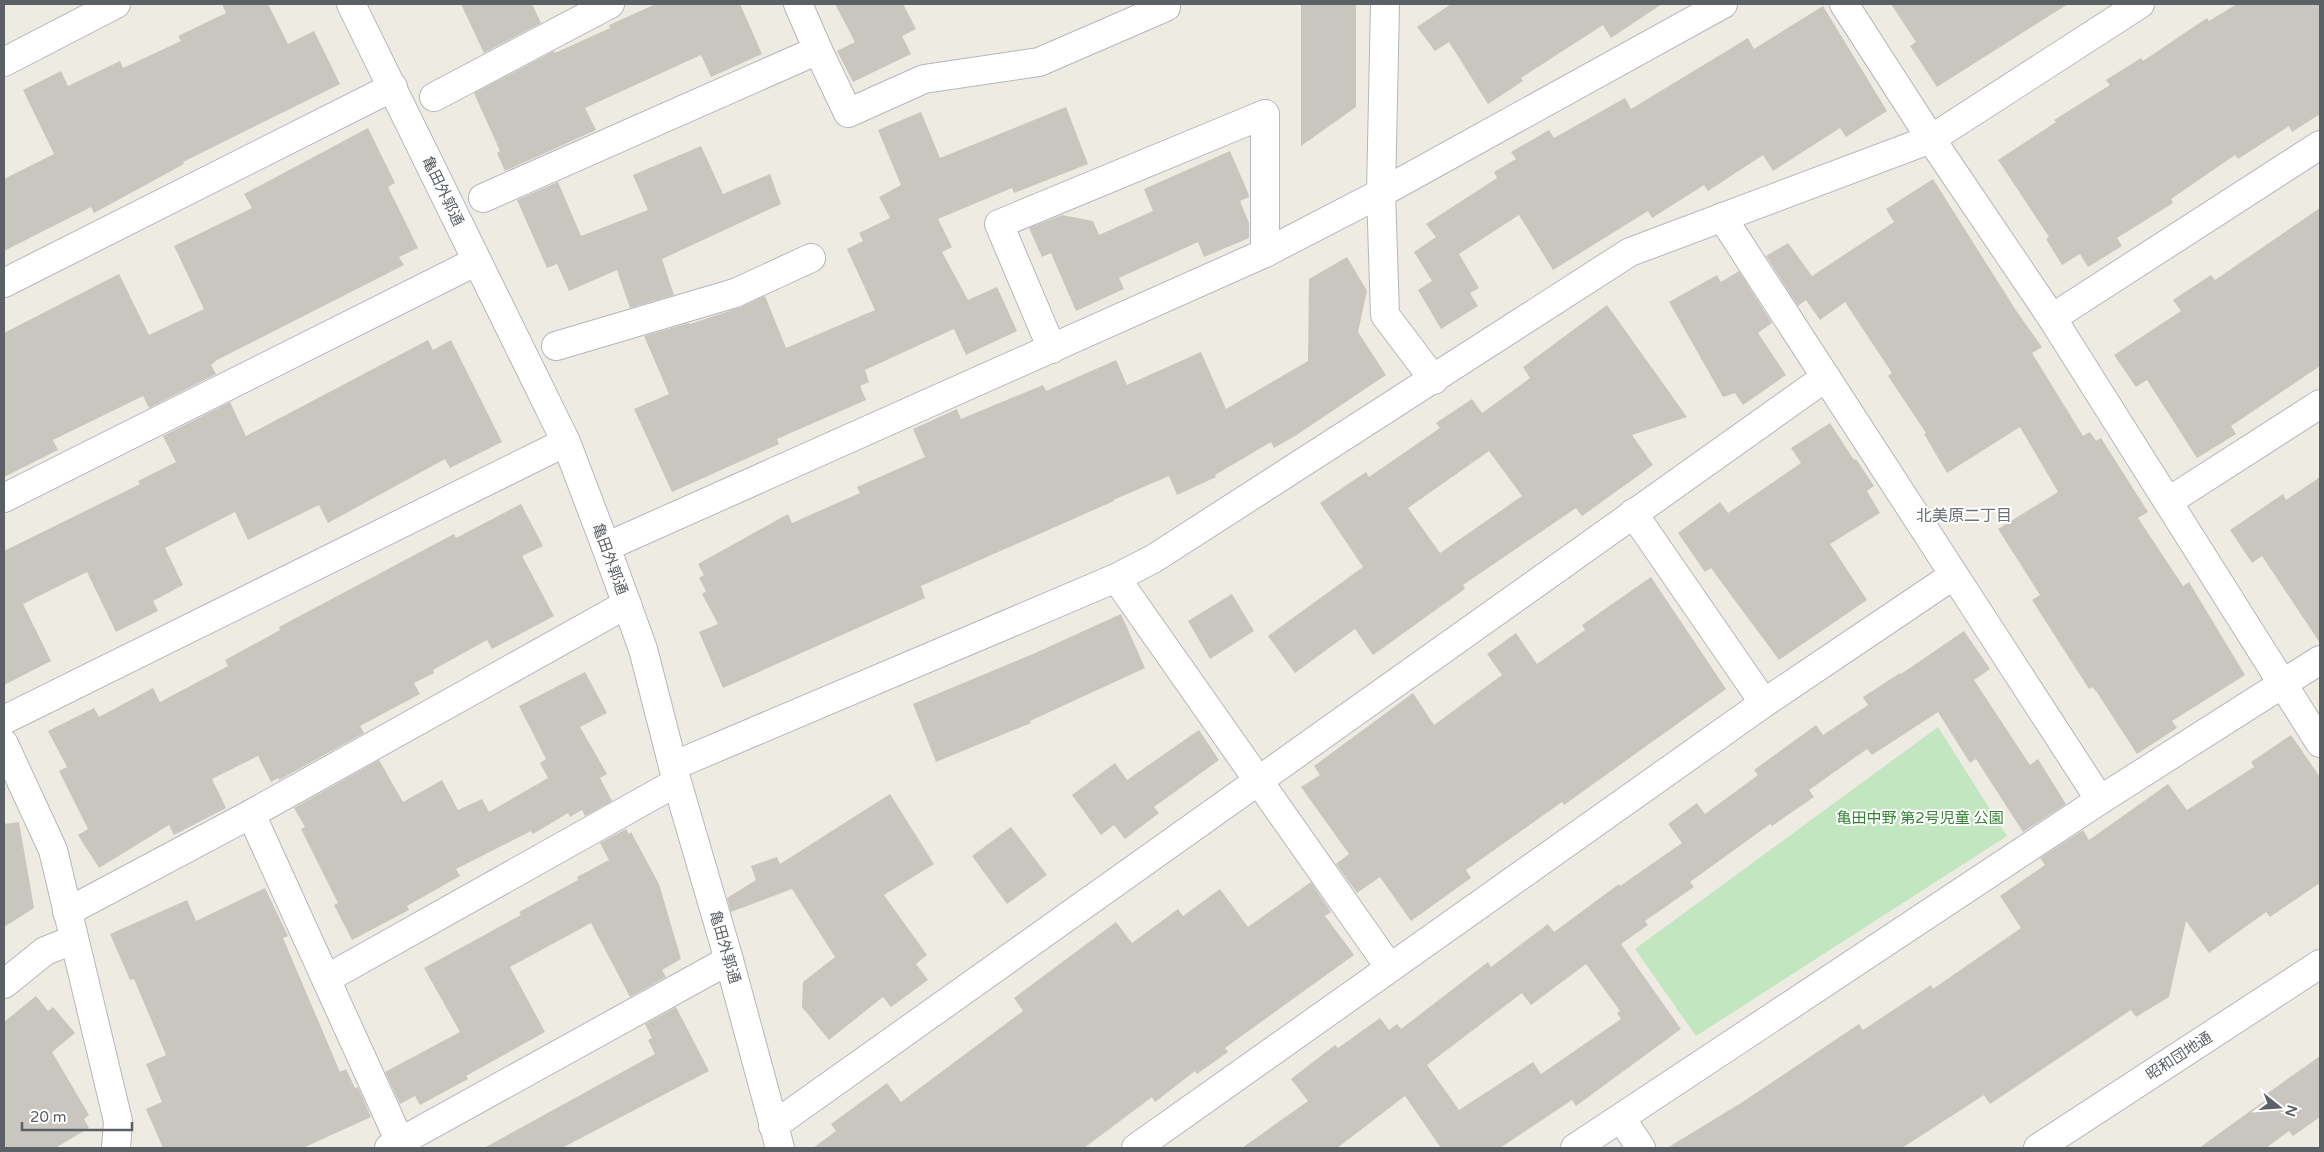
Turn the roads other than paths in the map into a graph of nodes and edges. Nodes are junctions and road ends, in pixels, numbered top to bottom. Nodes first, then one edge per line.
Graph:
1 (116, 4) edge
2 (351, 4) edge
3 (610, 4) edge
4 (798, 4) edge
5 (1166, 4) edge
6 (1385, 4) edge
7 (1723, 4) edge
8 (1844, 4) edge
9 (2140, 4) edge
10 (818, 50) junction
11 (4, 62) edge
12 (393, 87) junction
13 (434, 97) dead end
14 (1931, 139) junction
15 (2320, 144) edge
16 (1381, 193) junction
17 (483, 198) dead end
18 (1722, 217) junction
19 (1265, 253) junction
20 (811, 258) dead end
21 (477, 261) junction
22 (4, 283) edge
23 (2052, 318) junction
24 (556, 346) dead end
25 (1052, 349) junction
26 (1826, 378) junction
27 (1434, 380) junction
28 (2320, 404) edge
29 (566, 442) junction
30 (4, 498) edge
31 (2169, 501) junction
32 (1633, 513) junction
33 (606, 547) junction
34 (1954, 575) junction
35 (1116, 578) junction
36 (627, 604) junction
37 (2320, 660) edge
38 (2282, 684) junction
39 (1764, 703) junction
40 (4, 720) edge
41 (2320, 743) edge
42 (4, 744) edge
43 (675, 774) junction
44 (1257, 781) junction
45 (2100, 800) junction
46 (251, 814) junction
47 (67, 912) junction
48 (73, 940) junction
49 (729, 960) junction
50 (2320, 964) edge
51 (1390, 968) junction
52 (326, 979) junction
53 (4, 984) edge
54 (1621, 1118) junction
55 (776, 1137) edge
56 (394, 1145) edge
57 (116, 1148) edge
58 (1136, 1148) edge
59 (1574, 1148) edge
60 (1641, 1148) edge
61 (2038, 1148) edge

1 - 11 street
2 - 12 street, 亀田外郭通
3 - 13 street
4 - 10 street
5 - 10 street
6 - 16 street
7 - 16 street
8 - 14 street
9 - 14 street
10 - 17 street
12 - 21 street, 亀田外郭通
12 - 22 street
14 - 18 street
14 - 23 street
15 - 23 street
16 - 19 street
16 - 27 street
18 - 26 street
18 - 27 street
19 - 25 street
19 - 25 street
20 - 24 street
21 - 29 street, 亀田外郭通
21 - 30 street
23 - 31 street
25 - 33 street
26 - 32 street
26 - 34 street
27 - 35 street
28 - 31 street
29 - 33 street, 亀田外郭通
29 - 40 street
31 - 38 street
32 - 39 street
32 - 44 street
33 - 36 street, 亀田外郭通
34 - 39 street
34 - 45 street
35 - 43 street
35 - 44 street
36 - 43 street, 亀田外郭通
36 - 46 street
37 - 38 street
38 - 41 street
38 - 45 street
39 - 51 street
42 - 47 street
43 - 49 street, 亀田外郭通
43 - 52 street
44 - 51 street
44 - 55 street
45 - 54 street
46 - 47 street
46 - 52 street
47 - 48 street
48 - 53 street
48 - 57 street
49 - 55 street, 亀田外郭通
49 - 56 street
50 - 61 street, 昭和団地通
51 - 58 street
52 - 56 street
54 - 59 street
54 - 60 street

